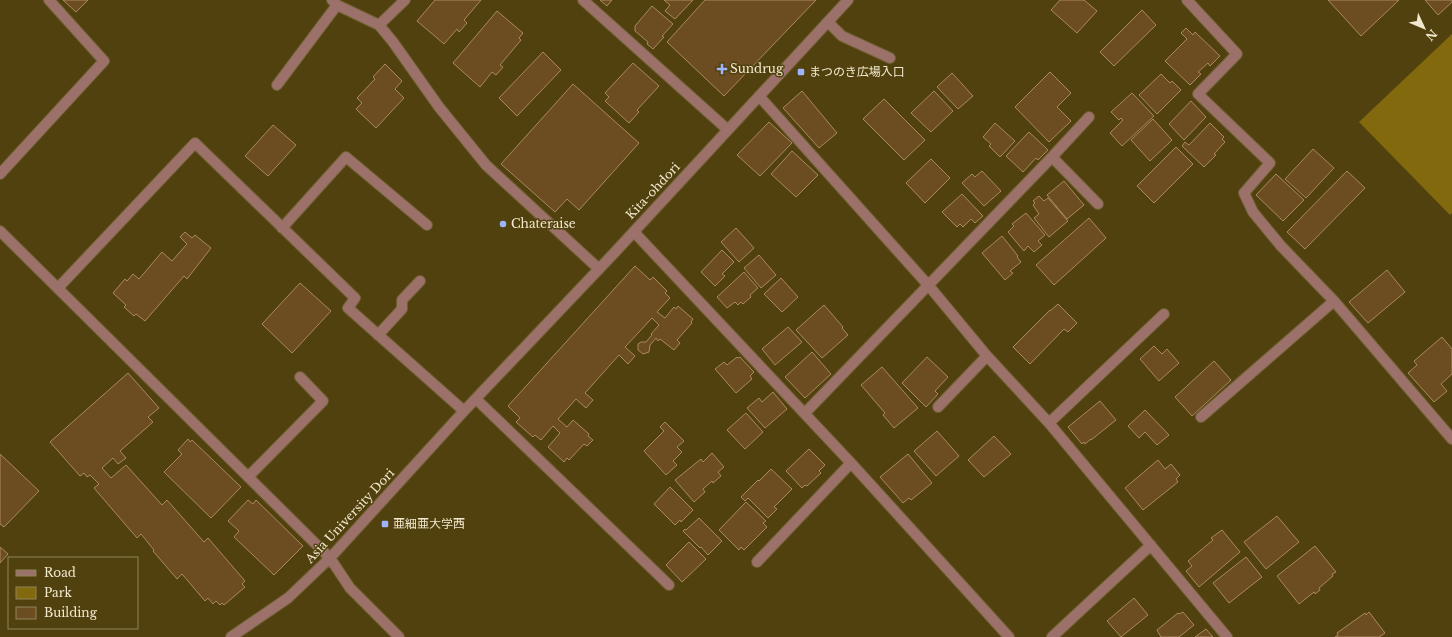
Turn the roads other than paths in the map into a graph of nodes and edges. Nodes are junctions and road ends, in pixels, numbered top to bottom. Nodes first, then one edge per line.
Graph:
1 (49, 0) edge
2 (405, 0) edge
3 (583, 0) edge
4 (848, 0) edge
5 (1187, 0) edge
6 (335, 2) edge
7 (828, 22) junction
8 (379, 25) junction
9 (890, 58) dead end
10 (277, 85) dead end
11 (759, 96) junction
12 (1089, 117) dead end
13 (728, 130) junction
14 (1052, 157) junction
15 (0, 174) edge
16 (1098, 204) dead end
17 (427, 225) dead end
18 (282, 228) junction
19 (0, 231) edge
20 (634, 232) junction
21 (599, 269) junction
22 (420, 281) dead end
23 (929, 286) junction
24 (58, 288) junction
25 (1334, 302) junction
26 (1164, 314) dead end
27 (378, 335) junction
28 (987, 356) junction
29 (300, 378) dead end
30 (476, 399) junction
31 (938, 407) dead end
32 (464, 411) junction
33 (805, 413) junction
34 (1201, 417) dead end
35 (1049, 423) junction
36 (1452, 439) edge
37 (852, 463) junction
38 (248, 477) junction
39 (1151, 545) junction
40 (330, 558) junction
41 (757, 562) dead end
42 (669, 585) dead end
43 (231, 637) edge
44 (399, 637) edge
45 (1009, 637) edge
46 (1052, 637) edge
47 (1227, 637) edge

1 - 15 street
2 - 8 street
3 - 13 street
4 - 7 street, Kita-ohdori
5 - 25 street
6 - 8 street
6 - 10 street
7 - 9 street
7 - 11 street, Kita-ohdori
8 - 21 street
11 - 13 street, Kita-ohdori
11 - 23 street
12 - 14 street
13 - 20 street, Kita-ohdori
14 - 16 street
14 - 23 street
17 - 18 street
18 - 24 street
18 - 27 street
19 - 24 street
20 - 21 street, Kita-ohdori
20 - 33 street
21 - 30 street, Kita-ohdori
22 - 27 street
23 - 28 street
23 - 33 street
24 - 38 street
25 - 34 street
25 - 36 street
26 - 35 street
27 - 32 street
28 - 31 street
28 - 35 street
29 - 38 street
30 - 32 street, Asia University Dori
30 - 42 street
32 - 40 street, Asia University Dori
33 - 37 street
35 - 39 street
37 - 41 street
37 - 45 street
38 - 40 street
39 - 46 street
39 - 47 street
40 - 43 street, Asia University Dori
40 - 44 street

